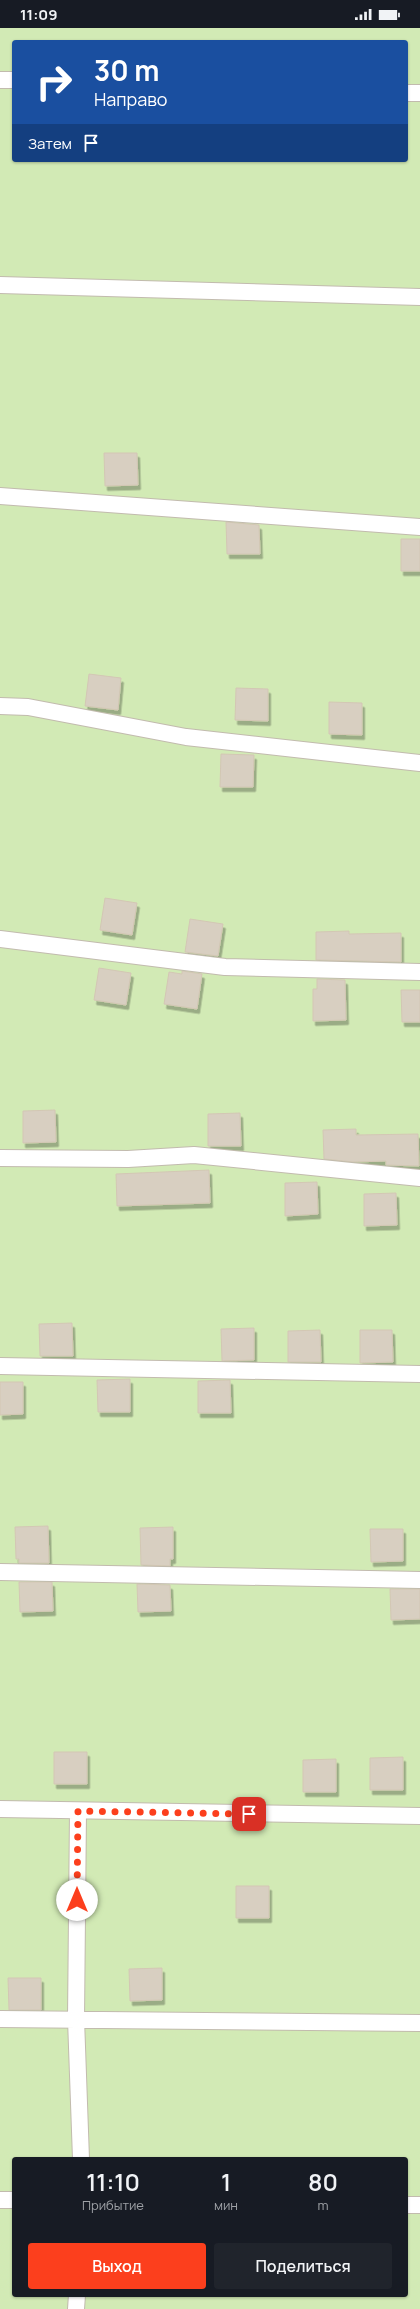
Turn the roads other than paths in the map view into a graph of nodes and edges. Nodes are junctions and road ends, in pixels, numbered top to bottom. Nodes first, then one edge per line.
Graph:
1 (0, 80) edge
2 (12, 80) edge
3 (408, 93) edge
4 (420, 93) edge
5 (0, 285) edge
6 (420, 297) edge
7 (0, 496) edge
8 (420, 527) edge
9 (0, 706) edge
10 (420, 763) edge
11 (0, 939) edge
12 (420, 972) edge
13 (0, 1158) edge
14 (420, 1178) edge
15 (0, 1366) edge
16 (420, 1374) edge
17 (0, 1572) edge
18 (420, 1580) edge
19 (0, 1809) edge
20 (78, 1811) junction
21 (420, 1816) edge
22 (0, 2019) edge
23 (76, 2019) junction
24 (420, 2023) edge
25 (81, 2157) edge
26 (0, 2200) edge
27 (12, 2200) edge
28 (408, 2205) edge
29 (420, 2205) edge
30 (77, 2297) edge
31 (76, 2309) edge

1 - 2 street
3 - 4 street
5 - 6 street
7 - 8 street
9 - 10 street
11 - 12 street
13 - 14 street
15 - 16 street
17 - 18 street
19 - 20 street
20 - 21 street
20 - 23 street
22 - 23 street
23 - 24 street
23 - 25 street
26 - 27 street
28 - 29 street
30 - 31 street

